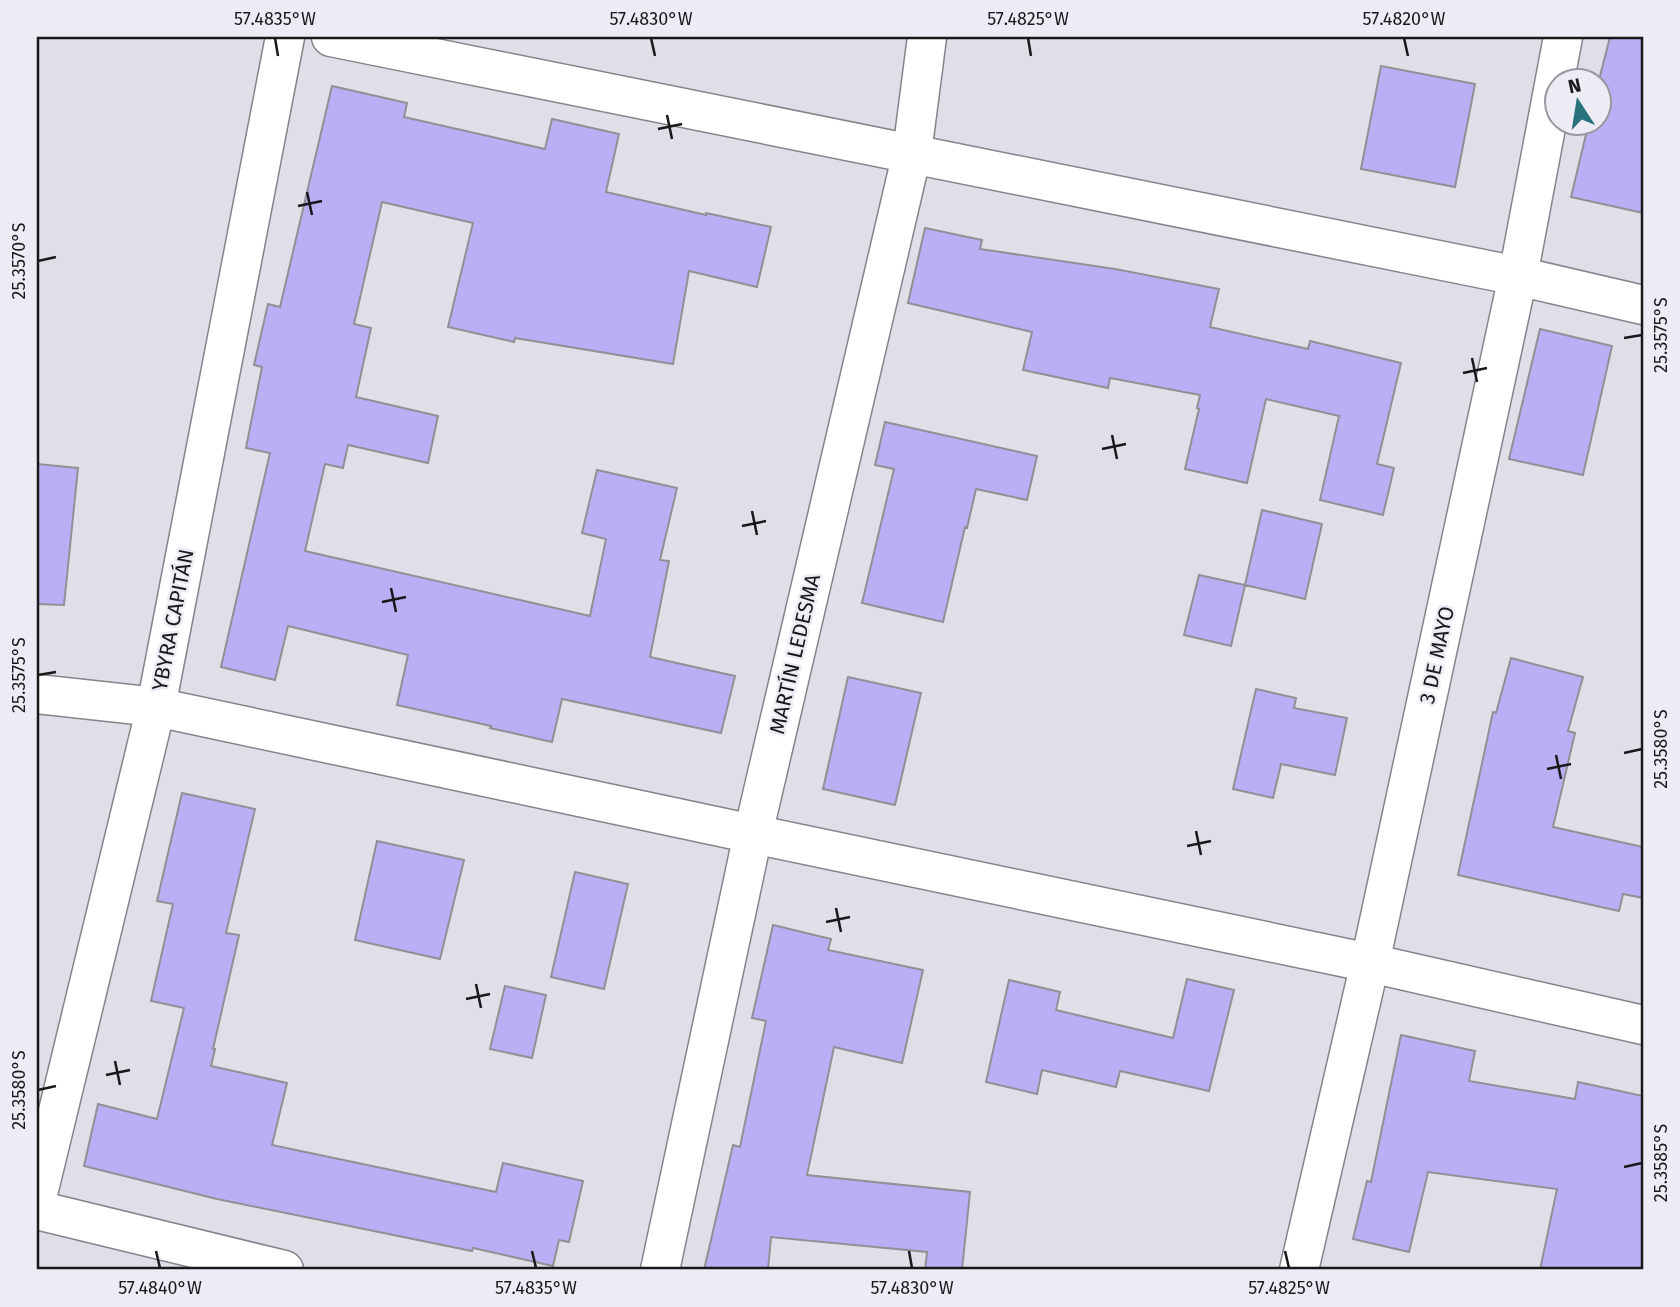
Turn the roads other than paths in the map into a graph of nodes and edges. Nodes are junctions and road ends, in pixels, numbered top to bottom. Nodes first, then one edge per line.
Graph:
1 (285, 37) edge
2 (331, 37) edge
3 (927, 37) edge
4 (1563, 37) edge
5 (912, 153) junction
6 (1518, 276) junction
7 (1643, 305) edge
8 (37, 694) edge
9 (156, 707) junction
10 (753, 834) junction
11 (1370, 963) junction
12 (1643, 1025) edge
13 (37, 1198) edge
14 (37, 1210) edge
15 (284, 1270) edge
16 (660, 1270) edge
17 (1299, 1270) edge

1 - 9 street, YBYRA CAPITÁN
2 - 5 street
3 - 5 street, MARTÍN LEDESMA
4 - 6 street, 3 DE MAYO
5 - 6 street
5 - 10 street, MARTÍN LEDESMA
6 - 7 street
6 - 11 street, 3 DE MAYO
8 - 9 street
9 - 10 street
9 - 13 street, YBYRA CAPITÁN
10 - 11 street
10 - 16 street, MARTÍN LEDESMA
11 - 12 street
11 - 17 street, 3 DE MAYO
14 - 15 street

